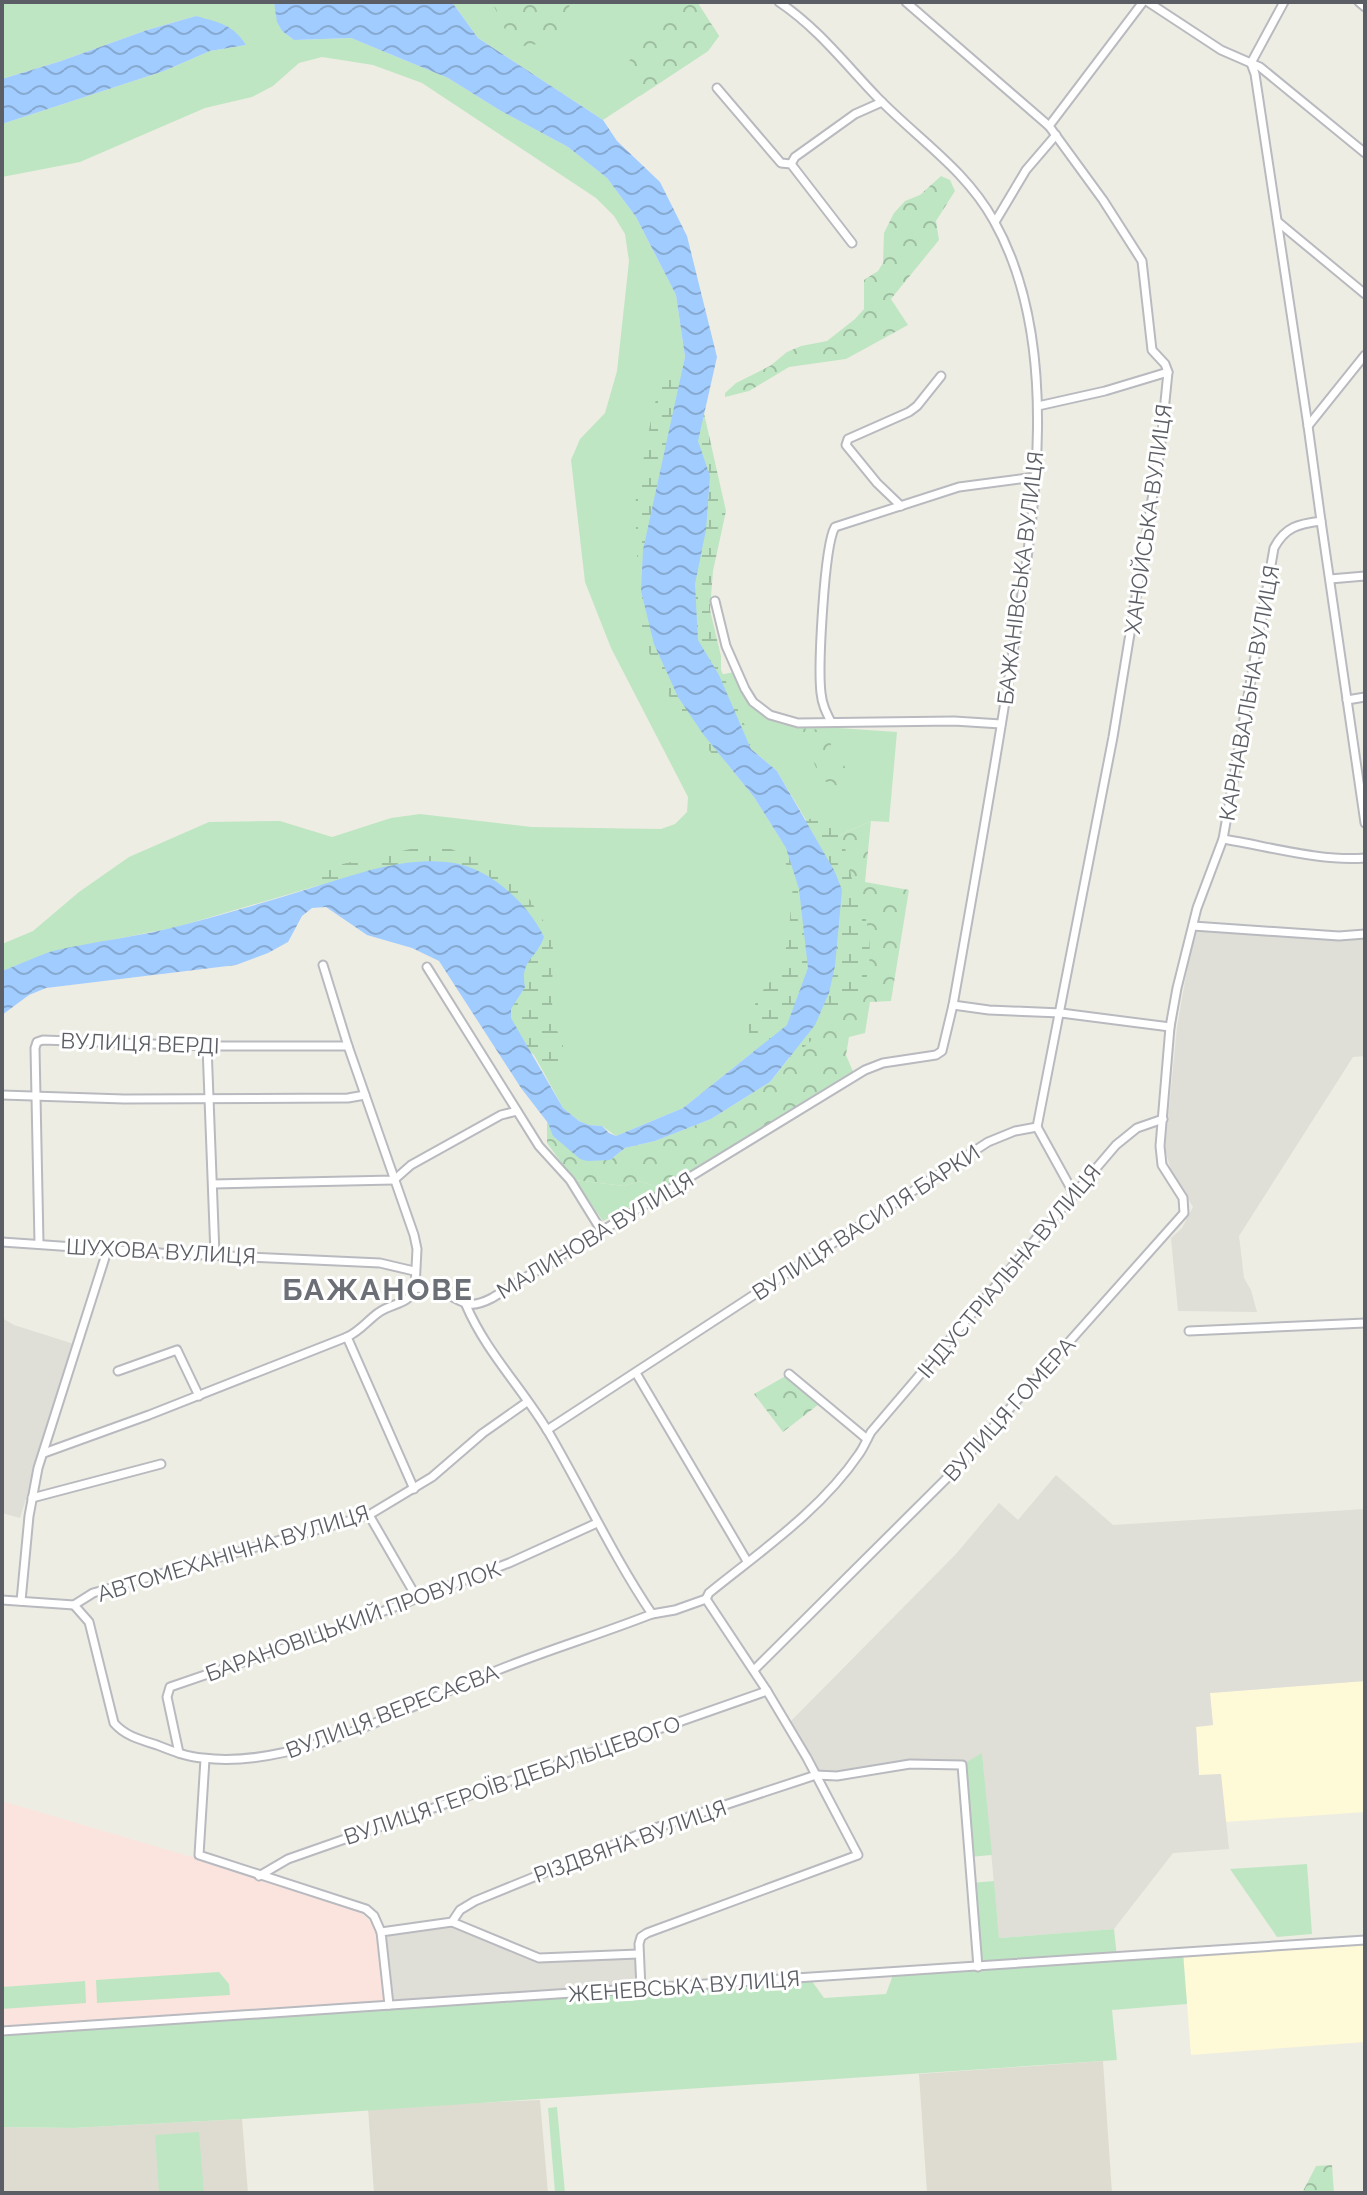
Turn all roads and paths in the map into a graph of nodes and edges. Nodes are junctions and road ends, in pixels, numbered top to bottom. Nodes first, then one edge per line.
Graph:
1 (779, 2) edge
2 (906, 2) edge
3 (1146, 2) edge
4 (1284, 2) edge
5 (1359, 2) edge
6 (1365, 7) edge
7 (1251, 63) junction
8 (717, 88) dead end
9 (882, 102) junction
10 (1049, 126) junction
11 (1056, 135) junction
12 (1365, 153) edge
13 (791, 164) junction
14 (1277, 221) junction
15 (995, 222) junction
16 (852, 243) dead end
17 (1365, 294) edge
18 (1365, 355) edge
19 (1168, 372) junction
20 (941, 376) dead end
21 (1038, 406) junction
22 (1308, 426) junction
23 (1035, 477) junction
24 (901, 506) junction
25 (1321, 521) junction
26 (1365, 576) edge
27 (1330, 579) junction
28 (715, 601) dead end
29 (1365, 697) edge
30 (1347, 700) junction
31 (831, 722) junction
32 (1001, 724) junction
33 (1365, 823) edge
34 (1223, 839) junction
35 (1365, 858) edge
36 (1193, 926) junction
37 (1365, 934) edge
38 (323, 965) dead end
39 (427, 967) dead end
40 (953, 1005) junction
41 (1061, 1013) junction
42 (1170, 1027) junction
43 (207, 1046) junction
44 (348, 1046) junction
45 (2, 1095) edge
46 (38, 1095) junction
47 (365, 1095) junction
48 (210, 1100) junction
49 (517, 1111) junction
50 (1163, 1119) junction
51 (1037, 1127) junction
52 (394, 1180) junction
53 (213, 1184) junction
54 (1074, 1194) junction
55 (601, 1230) junction
56 (2, 1242) edge
57 (39, 1243) junction
58 (108, 1248) junction
59 (215, 1255) junction
60 (414, 1271) junction
61 (415, 1288) junction
62 (466, 1305) junction
63 (1365, 1323) edge
64 (1189, 1331) dead end
65 (347, 1337) junction
66 (118, 1371) dead end
67 (636, 1373) junction
68 (789, 1374) dead end
69 (199, 1396) junction
70 (527, 1402) junction
71 (547, 1430) junction
72 (867, 1439) junction
73 (44, 1453) junction
74 (161, 1464) dead end
75 (414, 1489) junction
76 (32, 1498) junction
77 (369, 1515) junction
78 (597, 1523) junction
79 (747, 1561) junction
80 (417, 1598) junction
81 (706, 1599) junction
82 (2, 1600) edge
83 (21, 1601) junction
84 (74, 1605) junction
85 (652, 1614) junction
86 (754, 1670) junction
87 (767, 1691) junction
88 (179, 1753) junction
89 (205, 1759) junction
90 (816, 1775) junction
91 (259, 1876) junction
92 (452, 1922) junction
93 (381, 1932) junction
94 (1365, 1940) edge
95 (638, 1954) junction
96 (978, 1967) junction
97 (641, 1989) junction
98 (389, 2005) junction
99 (2, 2031) edge

1 - 9 street, БАЖАНІВСЬКА ВУЛИЦЯ
2 - 10 street, ХАНОЙСЬКА ВУЛИЦЯ
3 - 7 street
3 - 10 street
4 - 7 street
5 - 6 street
7 - 12 street
7 - 14 street
8 - 13 street
9 - 13 street
9 - 15 street, БАЖАНІВСЬКА ВУЛИЦЯ
10 - 11 street, ХАНОЙСЬКА ВУЛИЦЯ
11 - 15 street
11 - 19 street, ХАНОЙСЬКА ВУЛИЦЯ
13 - 16 street
14 - 17 street
14 - 22 street
15 - 21 street, БАЖАНІВСЬКА ВУЛИЦЯ
18 - 22 street
19 - 21 street
19 - 41 street, ХАНОЙСЬКА ВУЛИЦЯ
20 - 24 street
21 - 23 street, БАЖАНІВСЬКА ВУЛИЦЯ
22 - 25 street
23 - 24 street
23 - 32 street, БАЖАНІВСЬКА ВУЛИЦЯ
24 - 31 street
25 - 27 street
25 - 34 street, КАРНАВАЛЬНА ВУЛИЦЯ
26 - 27 street
27 - 30 street
28 - 31 street
29 - 30 street
30 - 33 street
31 - 32 street
32 - 40 street, БАЖАНІВСЬКА ВУЛИЦЯ
34 - 35 street
34 - 36 street, КАРНАВАЛЬНА ВУЛИЦЯ
36 - 37 street
36 - 42 street, КАРНАВАЛЬНА ВУЛИЦЯ
38 - 44 street
39 - 49 street
40 - 41 street
40 - 55 street, МАЛИНОВА ВУЛИЦЯ
41 - 42 street
41 - 51 street, ХАНОЙСЬКА ВУЛИЦЯ
42 - 50 street, ВУЛИЦЯ ГОМЕРА
43 - 44 street, ВУЛИЦЯ ВЕРДІ
43 - 46 street, ВУЛИЦЯ ВЕРДІ
43 - 48 street
44 - 47 street
45 - 46 street
46 - 48 street
46 - 57 street, ВУЛИЦЯ ВЕРДІ
47 - 48 street
47 - 52 street
48 - 53 street
49 - 52 street
49 - 55 street
50 - 54 street, ІНДУСТРІАЛЬНА ВУЛИЦЯ
50 - 86 street, ВУЛИЦЯ ГОМЕРА
51 - 54 street
51 - 67 street, ВУЛИЦЯ ВАСИЛЯ БАРКИ
52 - 53 street
52 - 60 street
53 - 59 street
54 - 72 street, ІНДУСТРІАЛЬНА ВУЛИЦЯ
55 - 62 street, МАЛИНОВА ВУЛИЦЯ
56 - 57 street, ШУХОВА ВУЛИЦЯ
57 - 58 street, ШУХОВА ВУЛИЦЯ
58 - 59 street, ШУХОВА ВУЛИЦЯ
58 - 73 street
59 - 60 street, ШУХОВА ВУЛИЦЯ
60 - 61 street
61 - 62 street
61 - 65 street
62 - 70 street
63 - 64 street
65 - 69 street
65 - 75 street
66 - 69 street
67 - 71 street, ВУЛИЦЯ ВАСИЛЯ БАРКИ
67 - 79 street
68 - 72 street
69 - 73 street
70 - 71 street
70 - 75 street, АВТОМЕХАНІЧНА ВУЛИЦЯ
71 - 78 street
72 - 79 street, ІНДУСТРІАЛЬНА ВУЛИЦЯ
73 - 76 street
74 - 76 street
75 - 77 street, АВТОМЕХАНІЧНА ВУЛИЦЯ
76 - 83 street
77 - 80 street
77 - 84 street, АВТОМЕХАНІЧНА ВУЛИЦЯ
78 - 80 street, БАРАНОВІЦЬКИЙ ПРОВУЛОК
78 - 85 street
79 - 81 street, ІНДУСТРІАЛЬНА ВУЛИЦЯ
80 - 88 street, БАРАНОВІЦЬКИЙ ПРОВУЛОК
81 - 85 street, ІНДУСТРІАЛЬНА ВУЛИЦЯ
81 - 86 street
82 - 83 street, АВТОМЕХАНІЧНА ВУЛИЦЯ
83 - 84 street, АВТОМЕХАНІЧНА ВУЛИЦЯ
84 - 88 street, ВУЛИЦЯ ВЕРЕСАЄВА
85 - 89 street, ВУЛИЦЯ ВЕРЕСАЄВА
86 - 87 street
87 - 90 street
87 - 91 street, ВУЛИЦЯ ГЕРОЇВ ДЕБАЛЬЦЕВОГО
88 - 89 street, ВУЛИЦЯ ВЕРЕСАЄВА
89 - 91 street
90 - 92 street, РІЗДВЯНА ВУЛИЦЯ
90 - 95 street
90 - 96 street, РІЗДВЯНА ВУЛИЦЯ
91 - 93 street
92 - 93 street
92 - 95 street
93 - 98 street
94 - 96 street, ЖЕНЕВСЬКА ВУЛИЦЯ
95 - 97 street
96 - 97 street, ЖЕНЕВСЬКА ВУЛИЦЯ
97 - 98 street, ЖЕНЕВСЬКА ВУЛИЦЯ
98 - 99 street, ЖЕНЕВСЬКА ВУЛИЦЯ

